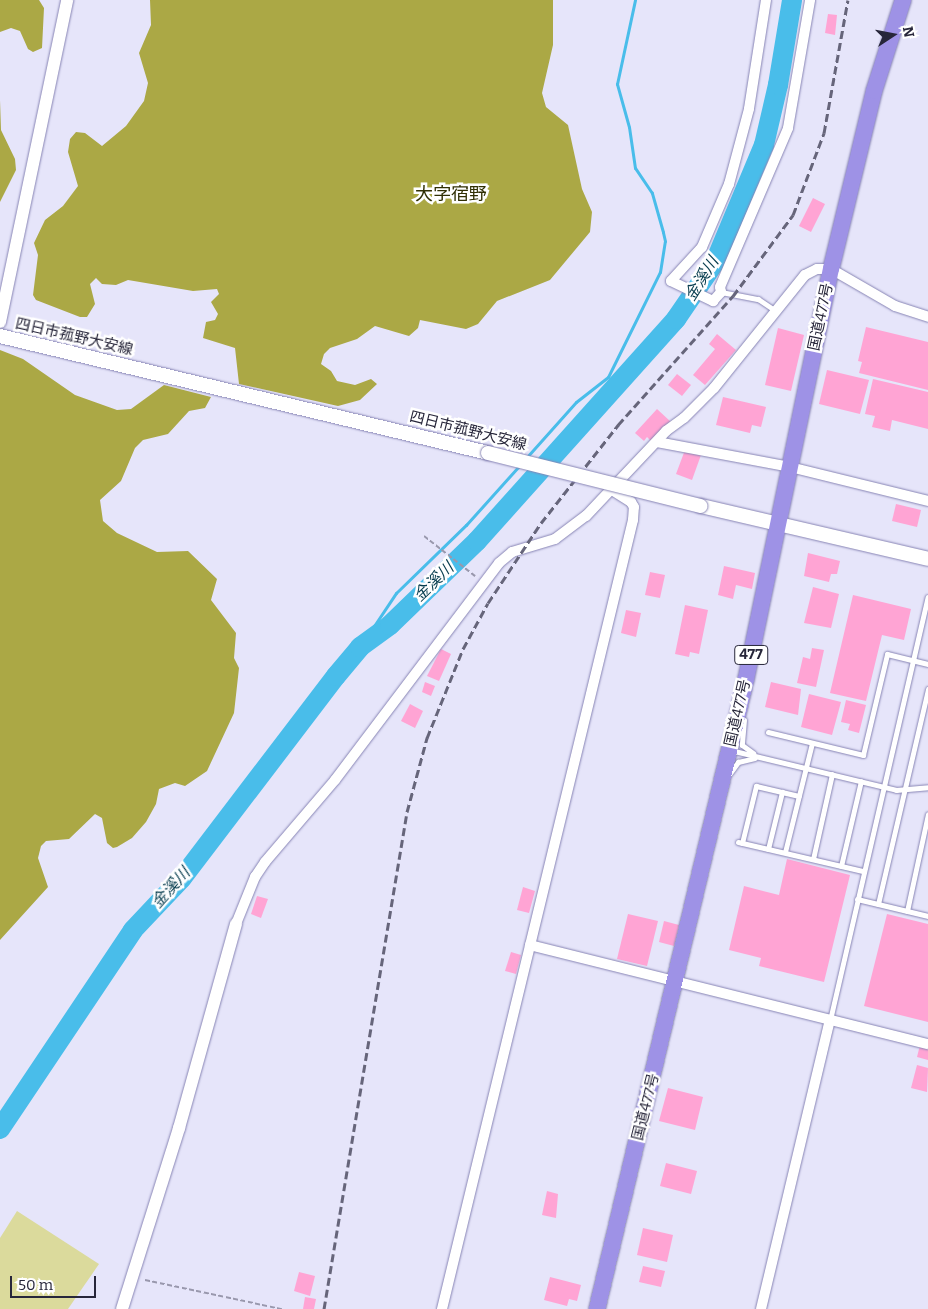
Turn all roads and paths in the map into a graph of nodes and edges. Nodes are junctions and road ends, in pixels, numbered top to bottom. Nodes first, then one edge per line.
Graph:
1 (67, 0) edge
2 (766, 0) edge
3 (810, 0) edge
4 (903, 0) edge
5 (831, 268) junction
6 (721, 292) junction
7 (777, 312) junction
8 (928, 317) edge
9 (0, 322) edge
10 (0, 336) edge
11 (656, 442) junction
12 (790, 467) junction
13 (612, 490) junction
14 (928, 501) edge
15 (778, 526) junction
16 (424, 536) dead end
17 (928, 559) edge
18 (470, 572) dead end
19 (928, 597) edge
20 (912, 660) junction
21 (928, 664) edge
22 (746, 679) junction
23 (928, 689) edge
24 (768, 732) dead end
25 (812, 743) junction
26 (730, 750) junction
27 (766, 759) junction
28 (806, 768) junction
29 (832, 774) junction
30 (861, 781) junction
31 (882, 786) junction
32 (928, 787) edge
33 (903, 790) junction
34 (782, 792) junction
35 (799, 796) junction
36 (718, 800) junction
37 (928, 814) edge
38 (768, 849) junction
39 (786, 852) junction
40 (813, 859) junction
41 (841, 866) junction
42 (863, 871) junction
43 (857, 899) junction
44 (878, 904) junction
45 (907, 911) junction
46 (928, 916) edge
47 (236, 924) joint
48 (530, 945) junction
49 (677, 979) junction
50 (830, 1020) junction
51 (928, 1044) edge
52 (132, 1275) junction
53 (122, 1309) edge
54 (282, 1309) edge
55 (442, 1309) edge
56 (597, 1309) edge
57 (761, 1309) edge

1 - 9 street
2 - 6 street
3 - 6 street
4 - 5 highway, 国道477号 / 477
5 - 7 street
5 - 8 street
5 - 12 highway, 国道477号 / 477
6 - 7 lane
7 - 11 street
10 - 15 main road, 四日市菰野大安線, bridge
11 - 12 street
11 - 13 street
12 - 14 street
12 - 15 highway, 国道477号 / 477
13 - 47 street
13 - 48 street
15 - 17 main road, 四日市菰野大安線
15 - 22 highway, 国道477号 / 477
16 - 18 path
19 - 20 lane
20 - 21 lane
20 - 25 lane
20 - 31 lane
22 - 26 highway, 国道477号 / 477
22 - 27 lane
23 - 33 lane
24 - 25 lane
25 - 28 lane
26 - 27 lane
26 - 36 highway, 国道477号 / 477
27 - 28 lane
27 - 36 lane
28 - 29 lane
28 - 35 lane
29 - 30 lane
29 - 40 lane
30 - 31 lane
30 - 41 lane
31 - 33 lane
31 - 42 lane
32 - 33 lane
33 - 44 lane
34 - 35 lane
34 - 38 lane
34 - 38 lane
35 - 39 lane
36 - 49 highway, 国道477号 / 477
37 - 45 lane
38 - 39 lane
39 - 40 lane
40 - 41 lane
41 - 42 lane
42 - 43 lane
43 - 44 lane
43 - 50 lane
44 - 45 lane
45 - 46 lane
47 - 52 street
48 - 49 street
48 - 55 street
49 - 50 street
49 - 56 highway, 国道477号 / 477
50 - 51 street
50 - 57 street
52 - 53 street
52 - 54 path

